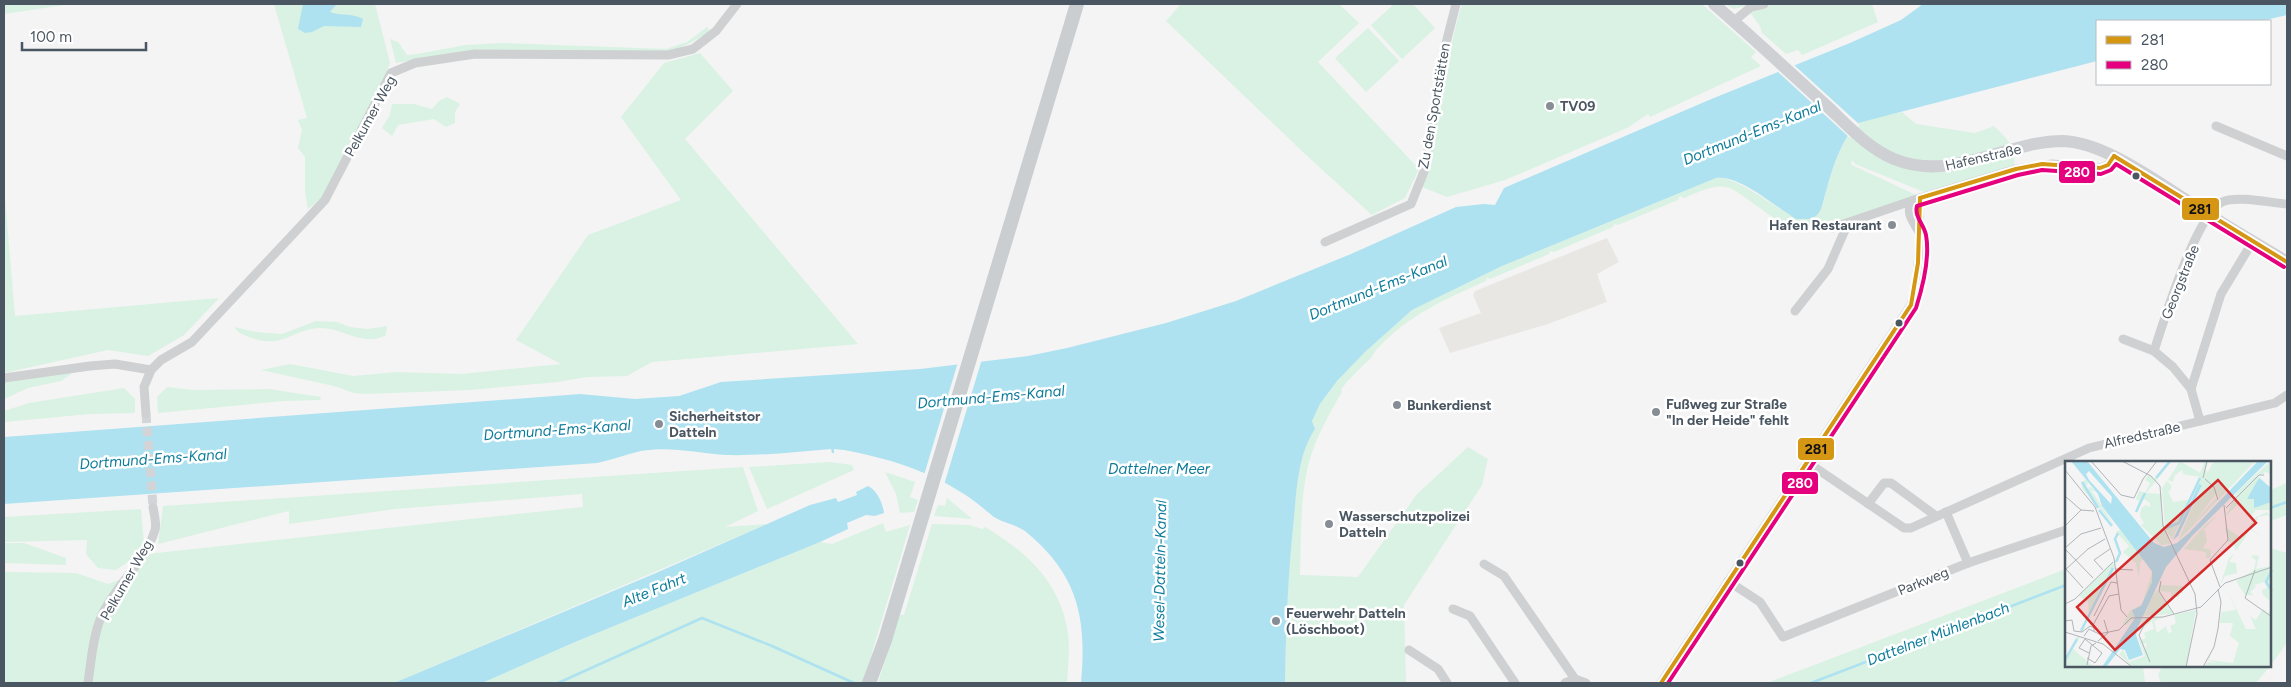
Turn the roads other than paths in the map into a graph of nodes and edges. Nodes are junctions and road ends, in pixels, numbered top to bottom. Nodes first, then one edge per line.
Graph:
1 (737, 4) edge
2 (1077, 4) edge
3 (1456, 4) edge
4 (1714, 4) edge
5 (1764, 4) edge
6 (1734, 21) junction
7 (2216, 126) dead end
8 (2114, 156) junction
9 (2287, 156) edge
10 (1916, 199) junction
11 (2287, 204) edge
12 (2208, 214) junction
13 (1848, 223) junction
14 (1832, 228) dead end
15 (2253, 241) junction
16 (1325, 242) dead end
17 (2287, 262) edge
18 (1795, 311) dead end
19 (2123, 339) dead end
20 (2154, 351) junction
21 (150, 370) junction
22 (4, 378) edge
23 (2191, 389) junction
24 (2287, 395) edge
25 (146, 414) tunnel mouth
26 (2200, 421) junction
27 (1807, 462) junction
28 (1868, 504) junction
29 (153, 507) tunnel mouth
30 (1946, 512) junction
31 (1936, 516) junction
32 (2065, 530) edge
33 (1968, 563) junction
34 (1484, 564) dead end
35 (1728, 581) junction
36 (1453, 609) dead end
37 (1409, 650) dead end
38 (1575, 679) junction
39 (88, 683) edge
40 (869, 683) edge
41 (1447, 683) edge
42 (1515, 683) edge
43 (1565, 683) edge
44 (1586, 683) edge
45 (1661, 683) edge

1 - 21 street, Pelkumer Weg
2 - 40 main road
3 - 16 street, Zu den Sportstätten
4 - 6 street, Hafenstraße
5 - 6 street
6 - 8 street, Hafenstraße
7 - 9 street
8 - 10 street, Hafenstraße
8 - 12 street, Hafenstraße
10 - 13 street, Hafenstraße
10 - 27 street
11 - 12 street
12 - 15 street, Hafenstraße
12 - 20 street, Georgstraße
13 - 14 street, Hafenstraße
13 - 18 street
15 - 17 street, Hafenstraße
15 - 23 street
19 - 20 street
20 - 23 street
21 - 22 street
21 - 25 street
23 - 26 street
24 - 26 street, Alfredstraße
26 - 30 street, Alfredstraße
27 - 28 street, Alfredstraße
27 - 35 street
28 - 31 street, Alfredstraße
28 - 31 street
29 - 39 street, Pelkumer Weg
30 - 31 street, Alfredstraße
30 - 33 street
32 - 33 street, Parkweg
33 - 35 street, Parkweg
34 - 38 street
35 - 45 street
36 - 42 street
37 - 41 street
38 - 43 street
38 - 44 street

